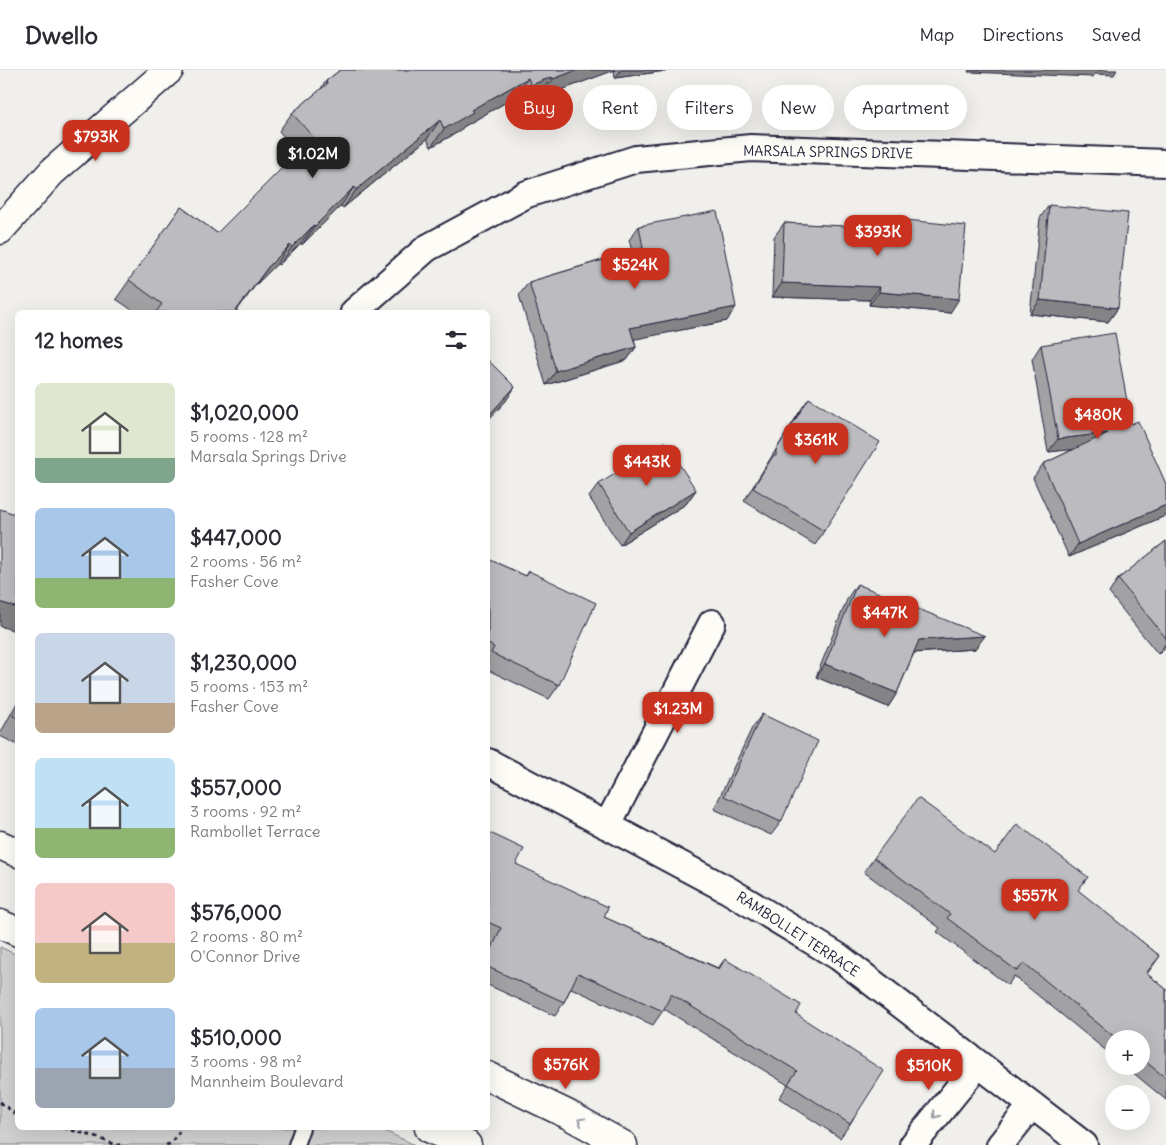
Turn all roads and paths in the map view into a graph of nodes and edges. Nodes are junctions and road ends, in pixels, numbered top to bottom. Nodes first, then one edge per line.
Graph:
1 (169, 70) edge
2 (1166, 163) edge
3 (0, 230) edge
4 (356, 310) edge
5 (712, 623) dead end
6 (490, 763) edge
7 (607, 826) junction
8 (0, 845) edge
9 (15, 852) edge
10 (0, 924) edge
11 (15, 931) edge
12 (978, 1064) junction
13 (490, 1077) edge
14 (0, 1102) edge
15 (1032, 1105) junction
16 (15, 1113) edge
17 (71, 1130) edge
18 (181, 1130) edge
19 (301, 1130) edge
20 (433, 1130) edge
21 (171, 1144) edge
22 (114, 1145) edge
23 (120, 1145) edge
24 (166, 1145) edge
25 (296, 1145) edge
26 (467, 1145) edge
27 (623, 1145) edge
28 (913, 1145) edge
29 (1000, 1145) edge
30 (1084, 1145) edge

1 - 3 main road
2 - 4 street, MARSALA SPRINGS DRIVE
5 - 7 street
6 - 7 street, RAMBOLLET TERRACE
7 - 12 street, RAMBOLLET TERRACE
8 - 9 main road
10 - 11 main road
12 - 15 street, RAMBOLLET TERRACE
12 -> 28 street
27 -> 13 main road
14 - 16 path
15 - 29 street
15 - 30 street, RAMBOLLET TERRACE
17 - 22 path
18 - 21 path
19 - 25 lane
20 - 26 main road
21 - 24 path
22 - 23 path

